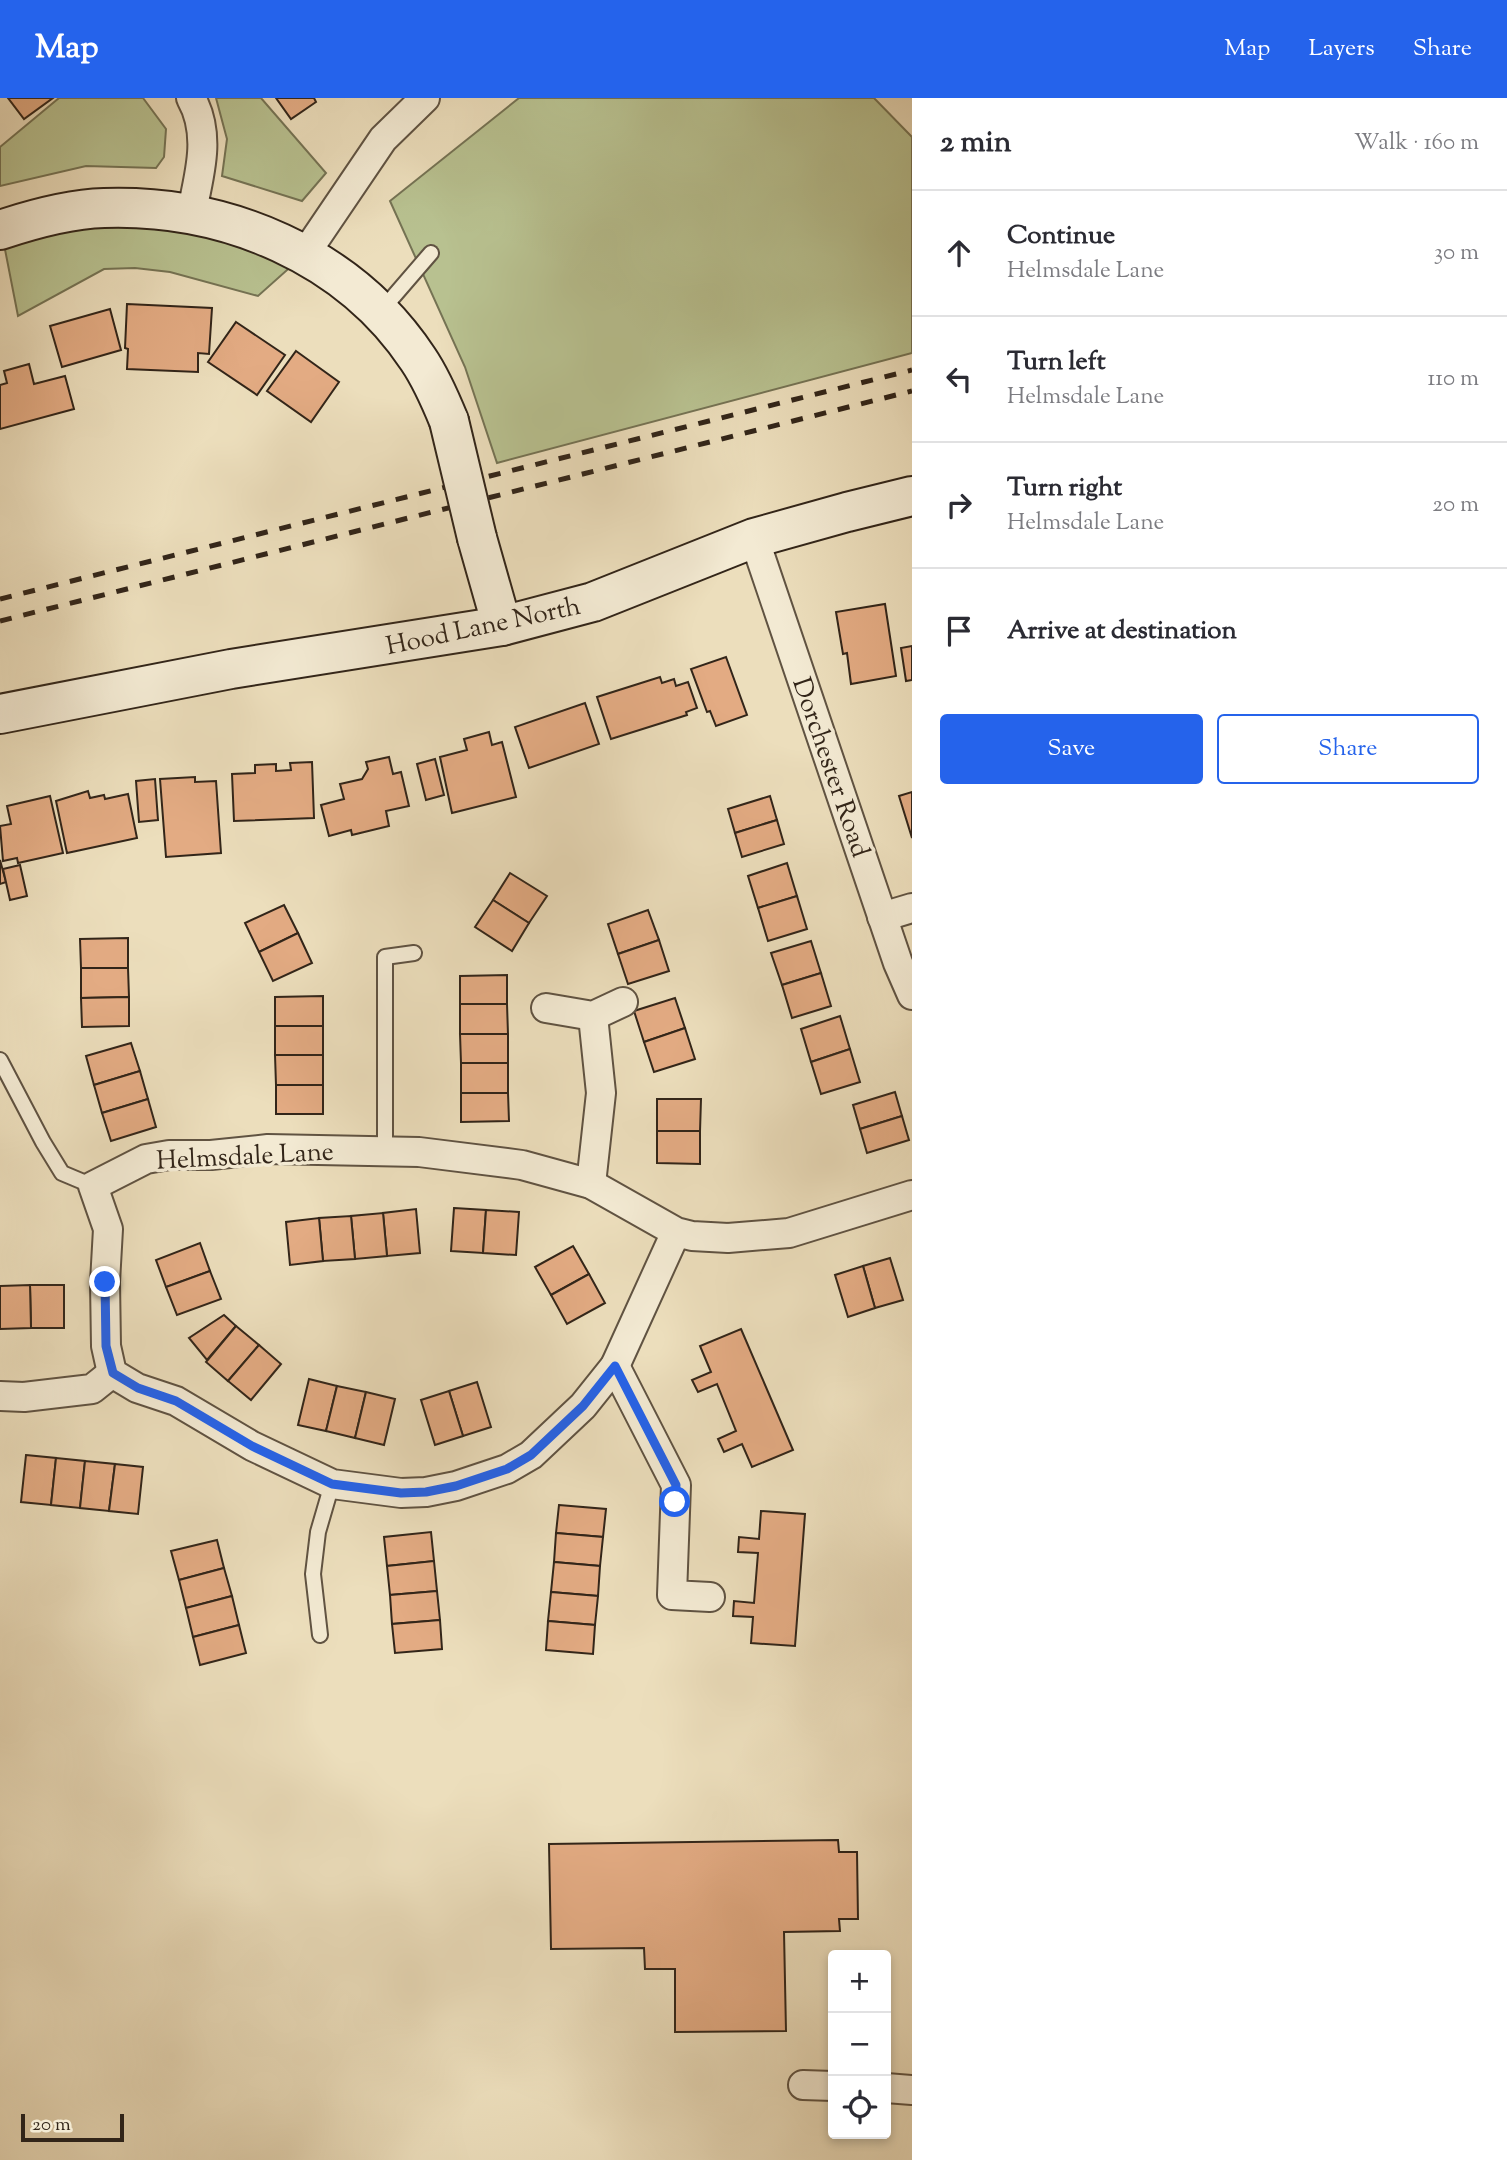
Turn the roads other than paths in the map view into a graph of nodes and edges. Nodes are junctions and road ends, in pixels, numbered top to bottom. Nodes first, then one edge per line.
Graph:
1 (191, 98) edge
2 (425, 98) edge
3 (191, 215) junction
4 (0, 230) edge
5 (431, 253) dead end
6 (306, 254) junction
7 (380, 312) junction
8 (912, 496) edge
9 (754, 538) junction
10 (502, 626) junction
11 (0, 714) edge
12 (912, 908) edge
13 (882, 917) junction
14 (414, 953) dead end
15 (912, 995) edge
16 (623, 1002) dead end
17 (546, 1008) dead end
18 (593, 1016) junction
19 (0, 1060) edge
20 (384, 1151) junction
21 (591, 1184) junction
22 (93, 1186) junction
23 (912, 1195) edge
24 (676, 1232) junction
25 (615, 1366) junction
26 (113, 1373) junction
27 (0, 1396) edge
28 (332, 1484) junction
29 (710, 1597) dead end
30 (320, 1635) dead end
31 (803, 2084) dead end
32 (828, 2086) edge
33 (891, 2088) edge
34 (912, 2090) edge

1 - 3 street
2 - 6 street
3 - 4 street
3 - 6 street
5 - 7 lane
6 - 7 street
7 - 10 street, bridge
8 - 9 street, Hood Lane North
9 - 10 street, Hood Lane North
9 - 13 street, Dorchester Road
10 - 11 street, Hood Lane North
12 - 13 street
13 - 15 street, Dorchester Road
14 - 20 lane
16 - 18 street
17 - 18 street
18 - 21 street
19 - 22 lane
20 - 21 street, Helmsdale Lane
20 - 22 street, Helmsdale Lane
21 - 24 street, Helmsdale Lane
22 - 26 street
23 - 24 street, Helmsdale Lane
24 - 25 street
25 - 28 street
25 - 29 street
26 - 27 street
26 - 28 street
28 - 30 lane
31 - 32 street
33 - 34 street

